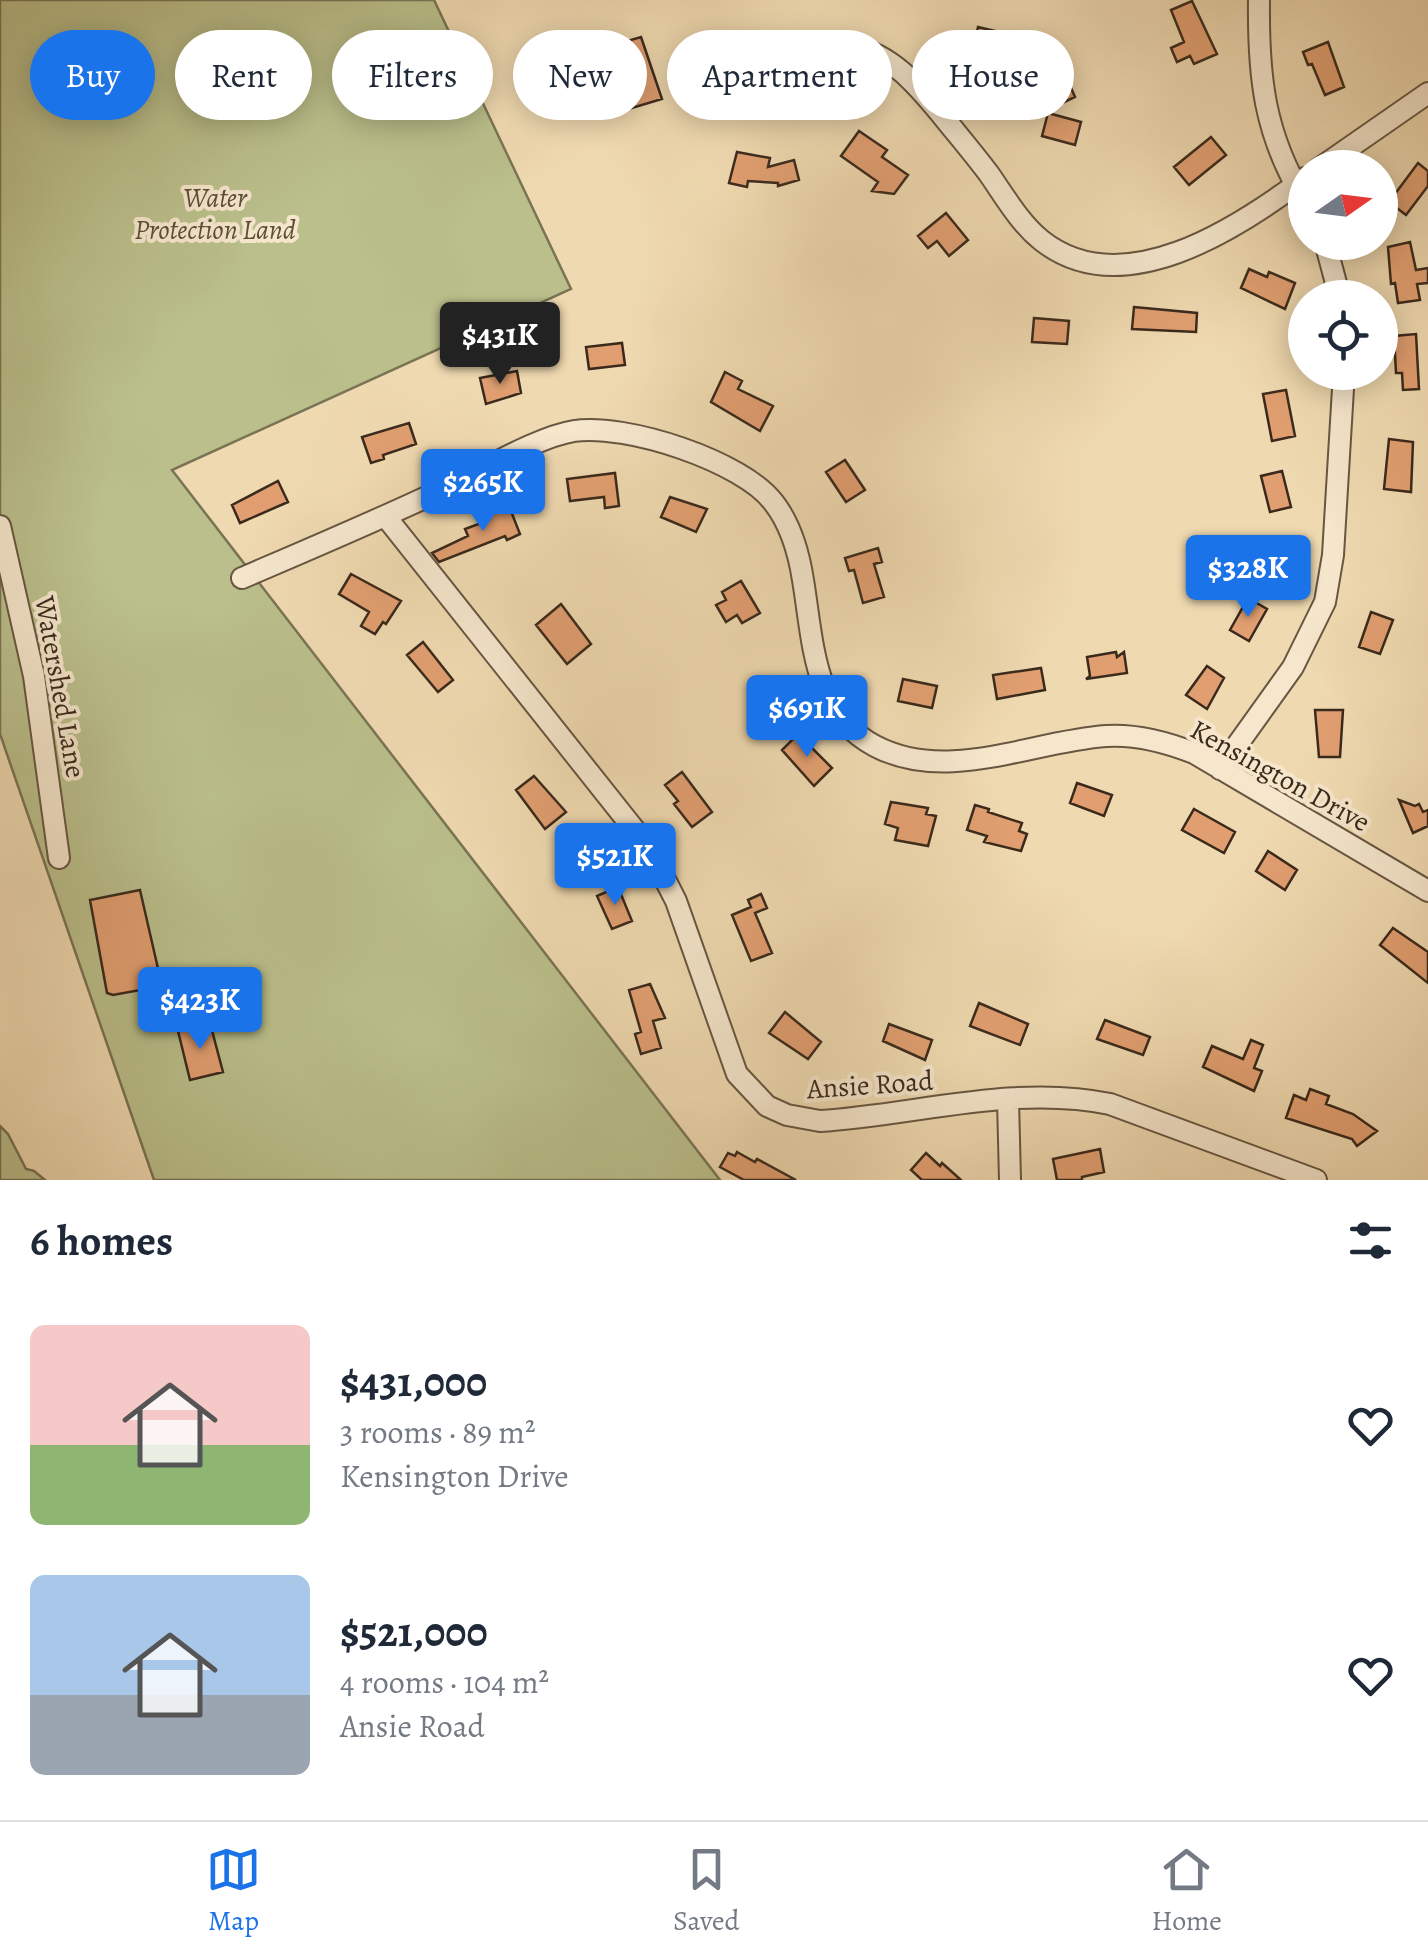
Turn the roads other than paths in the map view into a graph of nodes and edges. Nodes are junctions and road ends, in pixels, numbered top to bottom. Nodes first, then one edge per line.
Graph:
1 (1259, 0) edge
2 (892, 65) edge
3 (1428, 94) edge
4 (1346, 150) edge
5 (1288, 166) edge
6 (1288, 196) edge
7 (1343, 390) edge
8 (386, 516) junction
9 (0, 526) edge
10 (242, 578) dead end
11 (1220, 768) junction
12 (59, 858) dead end
13 (1428, 891) edge
14 (1008, 1100) junction
15 (1010, 1180) edge
16 (1316, 1180) edge

1 - 5 street
2 - 6 street
3 - 4 street
7 - 11 street
8 - 10 street, Kensington Drive
8 - 11 street, Kensington Drive
8 - 14 street, Ansie Road
9 - 12 street, Watershed Lane
11 - 13 street, Kensington Drive
14 - 15 street
14 - 16 street, Ansie Road

